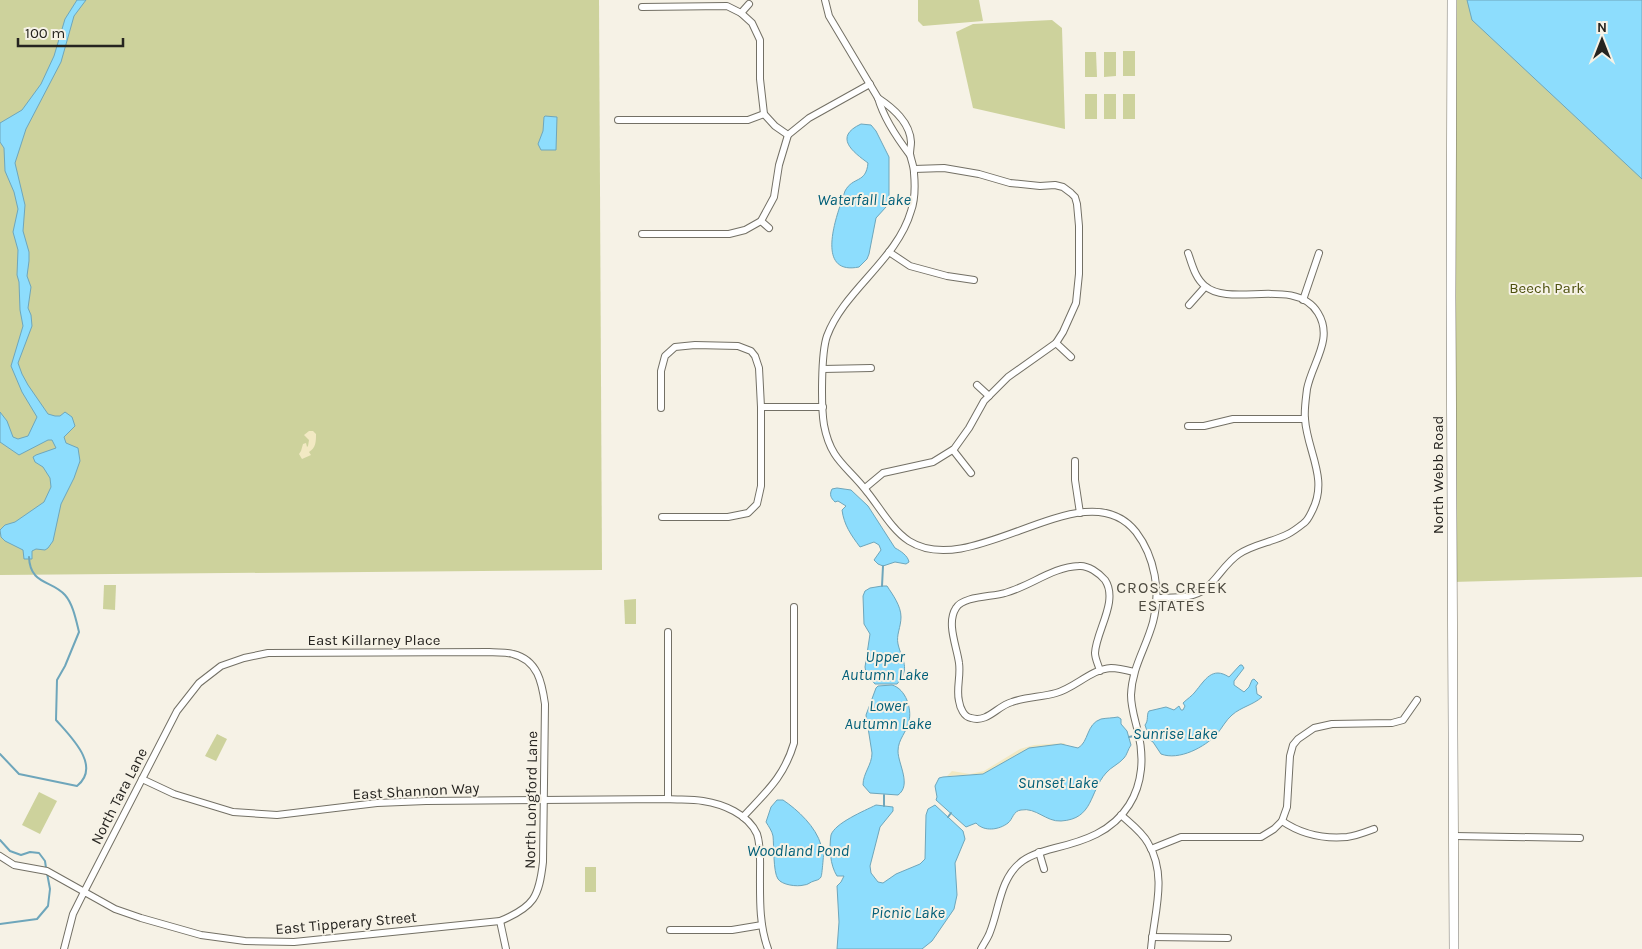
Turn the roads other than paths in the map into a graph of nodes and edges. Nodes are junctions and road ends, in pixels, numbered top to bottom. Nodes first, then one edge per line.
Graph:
1 (825, 0) edge
2 (1452, 0) edge
3 (749, 4) dead end
4 (642, 6) dead end
5 (741, 13) junction
6 (870, 84) junction
7 (878, 98) junction
8 (764, 114) junction
9 (618, 120) dead end
10 (788, 135) junction
11 (910, 156) junction
12 (914, 169) junction
13 (762, 221) junction
14 (769, 228) dead end
15 (642, 234) dead end
16 (889, 252) junction
17 (1188, 253) dead end
18 (1319, 253) dead end
19 (974, 280) dead end
20 (1205, 287) junction
21 (1303, 300) junction
22 (1189, 305) dead end
23 (1056, 343) junction
24 (1071, 357) dead end
25 (871, 368) dead end
26 (823, 369) junction
27 (977, 385) dead end
28 (989, 396) junction
29 (761, 407) junction
30 (823, 407) junction
31 (661, 408) dead end
32 (1305, 419) junction
33 (1188, 426) dead end
34 (952, 450) junction
35 (1075, 461) dead end
36 (971, 473) dead end
37 (864, 488) junction
38 (1080, 513) junction
39 (662, 517) dead end
40 (1157, 598) junction
41 (794, 607) dead end
42 (668, 632) dead end
43 (530, 664) joint
44 (218, 668) joint
45 (1100, 671) junction
46 (1134, 672) junction
47 (1417, 700) dead end
48 (142, 779) junction
49 (668, 799) junction
50 (544, 801) junction
51 (1121, 815) junction
52 (743, 817) junction
53 (1282, 822) junction
54 (1374, 830) dead end
55 (1454, 836) junction
56 (1580, 838) dead end
57 (1151, 849) junction
58 (1039, 852) junction
59 (0, 856) edge
60 (1044, 869) dead end
61 (84, 892) junction
62 (500, 921) junction
63 (762, 925) junction
64 (670, 930) dead end
65 (1152, 937) junction
66 (1228, 938) dead end
67 (64, 949) edge
68 (506, 949) edge
69 (768, 949) edge
70 (981, 949) edge
71 (1151, 949) edge
72 (1454, 949) edge

1 - 6 street
2 - 55 main road, North Webb Road
3 - 5 street
4 - 5 street
5 - 8 street
6 - 7 street
6 - 10 street
7 - 11 street
7 - 11 street
8 - 9 street
8 - 10 street
10 - 13 street
11 - 12 street
12 - 16 street
12 - 23 street
13 - 14 street
13 - 15 street
16 - 19 street
16 - 26 street
17 - 20 street
18 - 21 street
20 - 21 street
20 - 22 street
21 - 32 street
23 - 24 street
23 - 28 street
25 - 26 street
26 - 30 street
27 - 28 street
28 - 34 street
29 - 30 street
29 - 31 street
29 - 39 street
30 - 37 street
32 - 33 street
32 - 40 street
34 - 36 street
34 - 37 street
35 - 38 street
37 - 38 street
38 - 40 street
40 - 46 street
41 - 52 street
42 - 49 street
43 - 44 street, East Killarney Place
43 - 50 street, North Longford Lane
44 - 48 street, North Tara Lane
45 - 45 street
45 - 46 street
46 - 51 street
47 - 53 street
48 - 50 street, East Shannon Way
48 - 61 street, North Tara Lane
49 - 50 street, East Shannon Way
49 - 52 street, East Shannon Way
50 - 62 street, North Longford Lane
51 - 57 street
51 - 58 street
52 - 63 street
53 - 54 street
53 - 57 street
55 - 56 street
55 - 72 main road, North Webb Road
57 - 65 street
58 - 60 street
58 - 70 street
59 - 61 street, East Tipperary Street
61 - 62 street, East Tipperary Street
61 - 67 street, North Tara Lane
62 - 68 street
63 - 64 street
63 - 69 street
65 - 66 street
65 - 71 street

